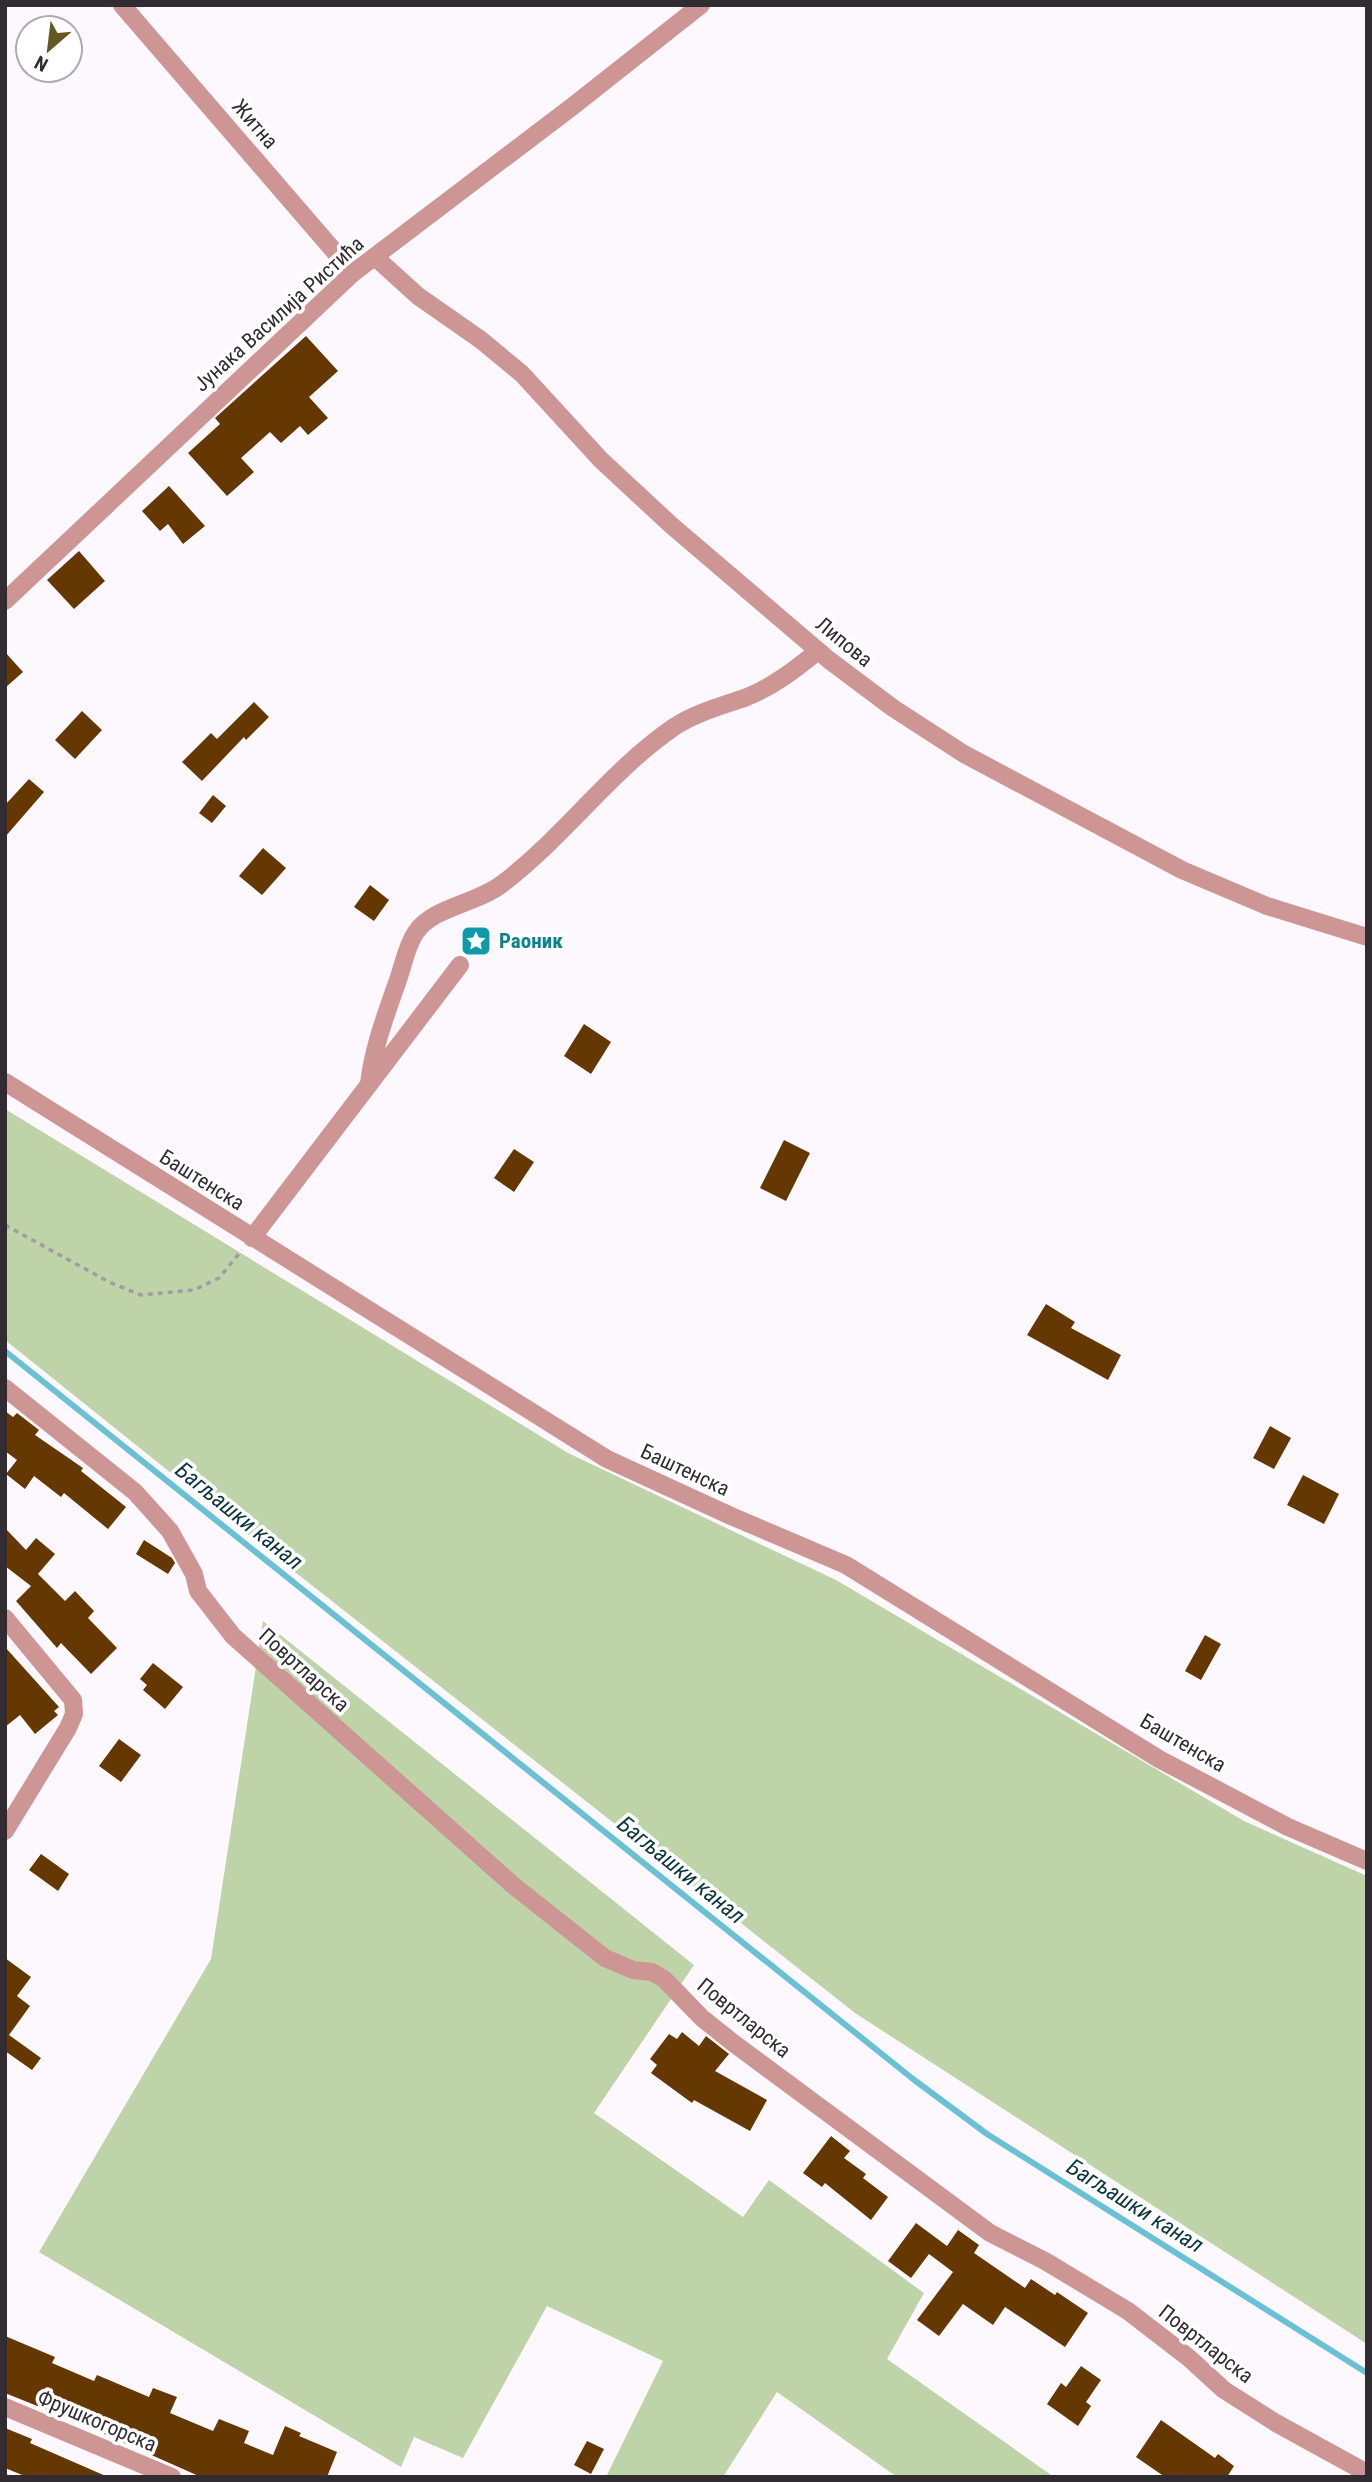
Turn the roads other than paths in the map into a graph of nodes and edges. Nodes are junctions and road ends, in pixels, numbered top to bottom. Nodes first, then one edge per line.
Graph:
1 (122, 5) edge
2 (701, 5) edge
3 (375, 257) junction
4 (353, 273) junction
5 (5, 601) edge
6 (818, 651) junction
7 (1367, 937) edge
8 (460, 965) dead end
9 (5, 1082) edge
10 (369, 1084) junction
11 (252, 1238) junction
12 (5, 1388) edge
13 (5, 1618) edge
14 (5, 1831) edge
15 (1367, 1861) edge
16 (5, 2407) edge
17 (1367, 2473) edge
18 (172, 2477) edge

1 - 4 street, Житна
2 - 3 street, Јунака Василија Ристића
3 - 4 street, Јунака Василија Ристића
3 - 6 street, Липова
4 - 5 street, Јунака Василија Ристића
6 - 7 street, Липова
6 - 10 street
8 - 10 street
9 - 11 street, Баштенска
10 - 11 street
11 - 15 street, Баштенска
12 - 17 street, Повртларска
13 - 14 street
16 - 18 street, Фрушкогорска

